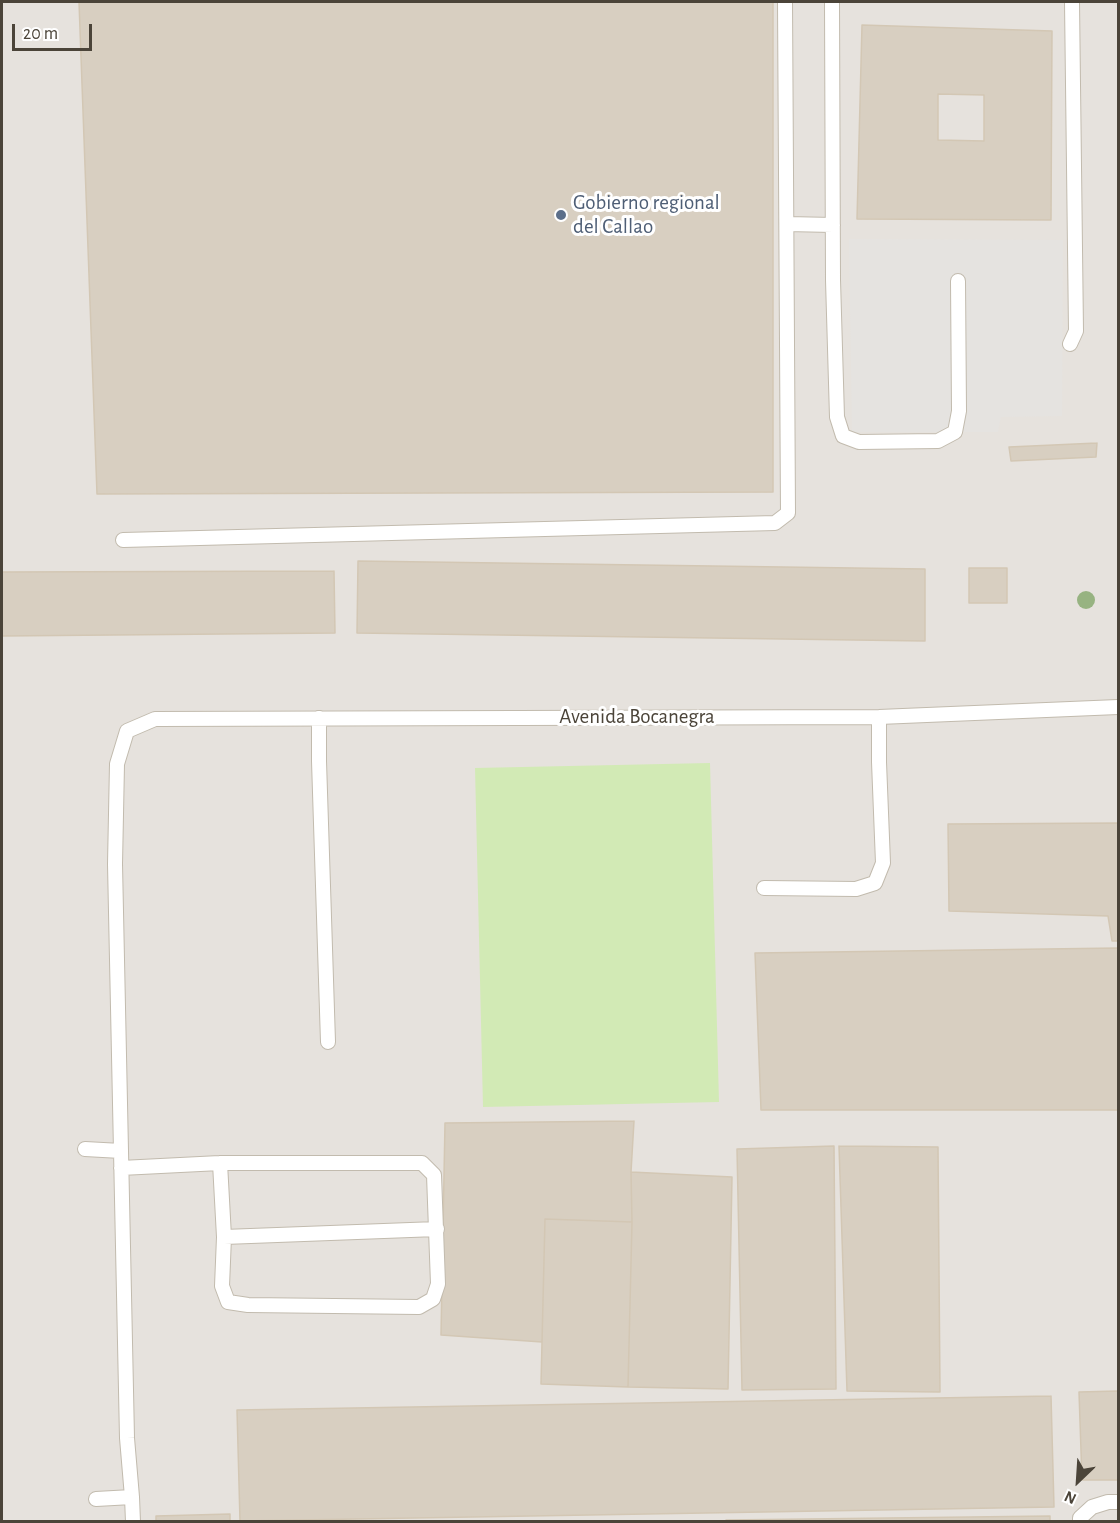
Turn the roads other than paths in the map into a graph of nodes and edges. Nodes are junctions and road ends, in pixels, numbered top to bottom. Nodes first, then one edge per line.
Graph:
1 (785, 2) edge
2 (832, 2) edge
3 (1072, 2) edge
4 (787, 224) junction
5 (833, 225) junction
6 (958, 281) dead end
7 (1070, 344) dead end
8 (123, 540) dead end
9 (1119, 707) edge
10 (879, 717) junction
11 (319, 718) junction
12 (764, 888) dead end
13 (328, 1042) dead end
14 (85, 1149) dead end
15 (121, 1150) junction
16 (220, 1163) junction
17 (121, 1168) junction
18 (437, 1229) junction
19 (224, 1238) junction
20 (132, 1497) junction
21 (96, 1499) dead end
22 (1119, 1502) edge
23 (133, 1521) edge
24 (1080, 1521) edge

1 - 4 lane
2 - 5 lane
3 - 7 lane
4 - 5 lane
4 - 8 lane
5 - 6 lane
9 - 10 lane, Avenida Bocanegra
10 - 11 lane, Avenida Bocanegra
10 - 12 lane
11 - 13 lane
11 - 15 lane, Avenida Bocanegra
14 - 15 lane
15 - 17 lane
16 - 17 lane
16 - 18 lane
16 - 19 lane
17 - 20 lane
18 - 19 lane
18 - 19 lane
20 - 21 lane
20 - 23 lane
22 - 24 lane

